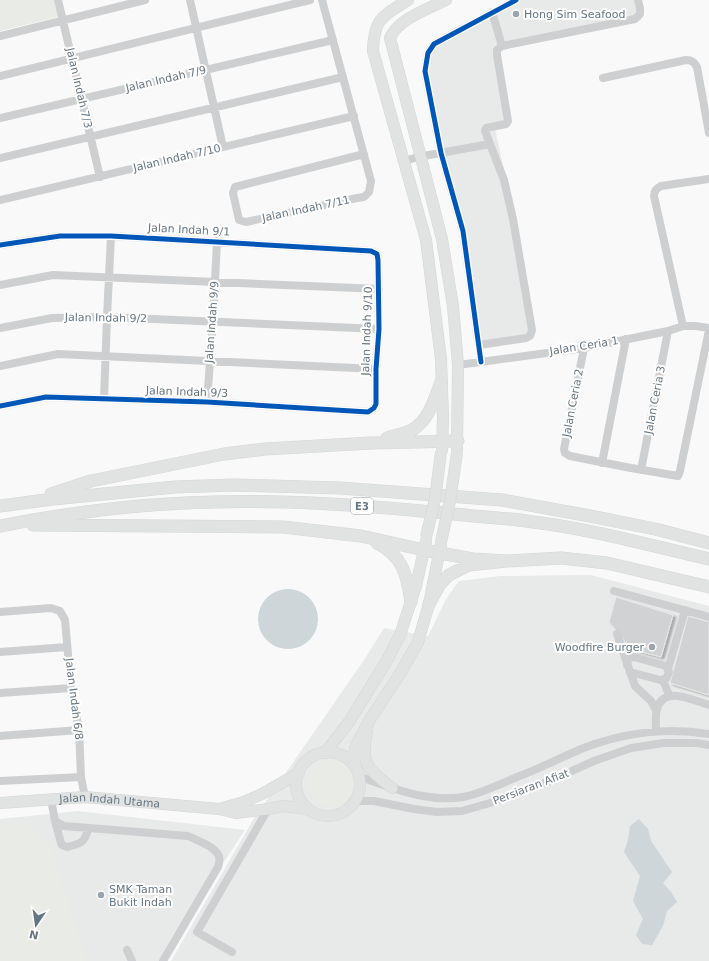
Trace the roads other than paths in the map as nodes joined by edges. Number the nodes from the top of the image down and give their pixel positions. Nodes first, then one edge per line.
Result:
1 (58, 0) edge
2 (145, 0) edge
3 (190, 0) edge
4 (310, 0) edge
5 (322, 0) edge
6 (408, 0) edge
7 (446, 0) edge
8 (516, 0) edge
9 (638, 0) edge
10 (492, 12) junction
11 (62, 20) junction
12 (196, 28) junction
13 (0, 36) edge
14 (333, 40) junction
15 (502, 46) junction
16 (72, 59) junction
17 (206, 70) junction
18 (0, 76) edge
19 (343, 77) junction
20 (603, 78) dead end
21 (81, 99) junction
22 (214, 107) junction
23 (354, 116) junction
24 (0, 118) edge
25 (709, 133) edge
26 (90, 137) junction
27 (490, 144) junction
28 (223, 147) junction
29 (441, 153) junction
30 (364, 154) junction
31 (420, 157) junction
32 (0, 158) edge
33 (404, 161) junction
34 (100, 177) junction
35 (709, 179) edge
36 (0, 200) edge
37 (111, 236) junction
38 (217, 242) junction
39 (0, 245) edge
40 (377, 254) joint
41 (109, 277) junction
42 (215, 282) junction
43 (0, 285) edge
44 (379, 289) junction
45 (107, 317) junction
46 (213, 321) junction
47 (683, 326) junction
48 (0, 328) edge
49 (379, 329) junction
50 (709, 329) edge
51 (668, 331) junction
52 (626, 340) junction
53 (479, 346) junction
54 (584, 348) junction
55 (105, 356) junction
56 (210, 361) junction
57 (482, 362) junction
58 (458, 365) junction
59 (0, 366) edge
60 (376, 368) junction
61 (441, 382) junction
62 (104, 399) junction
63 (207, 402) junction
64 (0, 406) edge
65 (374, 408) joint
66 (371, 442) junction
67 (442, 447) junction
68 (457, 447) junction
69 (602, 463) junction
70 (641, 470) junction
71 (23, 503) junction
72 (0, 506) edge
73 (6, 525) edge
74 (361, 536) junction
75 (709, 543) edge
76 (440, 547) junction
77 (424, 550) junction
78 (709, 559) edge
79 (506, 561) junction
80 (709, 587) edge
81 (614, 591) dead end
82 (411, 602) junction
83 (429, 604) junction
84 (685, 610) junction
85 (0, 612) edge
86 (709, 617) edge
87 (617, 634) dead end
88 (68, 647) junction
89 (0, 652) edge
90 (629, 669) junction
91 (668, 669) junction
92 (663, 680) junction
93 (71, 688) junction
94 (0, 693) edge
95 (669, 695) junction
96 (709, 705) edge
97 (656, 710) junction
98 (371, 718) junction
99 (79, 730) junction
100 (656, 731) junction
101 (709, 734) edge
102 (0, 736) edge
103 (709, 745) edge
104 (325, 753) junction
105 (299, 773) junction
106 (358, 773) junction
107 (81, 777) junction
108 (0, 781) edge
109 (392, 788) junction
110 (86, 797) junction
111 (453, 798) junction
112 (51, 799) junction
113 (0, 803) edge
114 (351, 807) junction
115 (219, 809) junction
116 (268, 809) junction
117 (308, 809) junction
118 (453, 811) junction
119 (55, 821) junction
120 (88, 828) junction
121 (127, 950) dead end
122 (232, 952) dead end
123 (132, 961) edge
124 (163, 961) edge

1 - 11 street, Jalan Indah 7/3
2 - 11 street
3 - 12 street
4 - 12 street
5 - 14 street
6 - 33 main road
7 - 31 main road
8 - 10 street
9 - 15 street
10 - 15 street
10 - 29 street
11 - 13 street
11 - 16 street, Jalan Indah 7/3
12 - 16 street
12 - 17 street
14 - 17 street, Jalan Indah 7/9
14 - 19 street
15 - 27 street
16 - 18 street
16 - 21 street, Jalan Indah 7/3
17 - 21 street, Jalan Indah 7/9
17 - 22 street
19 - 22 street
19 - 23 street
20 - 25 street
21 - 24 street, Jalan Indah 7/9
21 - 26 street, Jalan Indah 7/3
22 - 26 street
22 - 28 street
23 - 28 street, Jalan Indah 7/10
23 - 30 street
26 - 32 street
26 - 34 street, Jalan Indah 7/3
27 - 29 street
27 - 53 street
28 - 34 street, Jalan Indah 7/10
29 - 31 street
29 - 53 street
30 - 30 street, Jalan Indah 7/11
31 - 33 street
31 - 58 main road
33 - 61 main road
34 - 36 street, Jalan Indah 7/10
35 - 47 street
37 - 38 street, Jalan Indah 9/1
37 - 39 street, Jalan Indah 9/1
37 - 41 street
38 - 40 street, Jalan Indah 9/1
38 - 42 street, Jalan Indah 9/9
40 - 44 street, Jalan Indah 9/10
41 - 42 street
41 - 43 street
41 - 45 street
42 - 44 street
42 - 46 street, Jalan Indah 9/9
44 - 49 street, Jalan Indah 9/10
45 - 46 street, Jalan Indah 9/2
45 - 48 street, Jalan Indah 9/2
45 - 55 street
46 - 49 street, Jalan Indah 9/2
46 - 56 street, Jalan Indah 9/9
47 - 50 street, Jalan Ceria 1
47 - 51 street, Jalan Ceria 1
49 - 60 street, Jalan Indah 9/10
50 - 70 street
51 - 52 street, Jalan Ceria 1
51 - 70 street, Jalan Ceria 3
52 - 54 street, Jalan Ceria 1
52 - 69 street
53 - 57 street
54 - 57 street, Jalan Ceria 1
54 - 69 street, Jalan Ceria 2
55 - 56 street
55 - 59 street
55 - 62 street
56 - 60 street
56 - 63 street, Jalan Indah 9/9
57 - 58 street, Jalan Ceria 1
58 - 68 main road
60 - 65 street, Jalan Indah 9/10
61 - 66 highway
61 - 67 main road
62 - 63 street, Jalan Indah 9/3
62 - 64 street, Jalan Indah 9/3
63 - 65 street, Jalan Indah 9/3
66 - 67 highway
66 - 71 highway
67 - 68 highway
67 - 77 main road, bridge
68 - 76 main road, bridge
69 - 70 street
71 - 72 highway, E3
71 - 75 highway, E3
73 - 74 highway
73 - 78 highway, E3
74 - 77 highway
74 - 82 highway
76 - 77 highway
76 - 79 highway
76 - 83 main road
77 - 82 main road
79 - 80 highway
79 - 83 highway
81 - 84 street
82 - 104 main road
83 - 98 main road
84 - 86 street
84 - 91 street
85 - 88 street, Jalan Indah 6/8
87 - 90 street
88 - 89 street
88 - 93 street, Jalan Indah 6/8
90 - 91 street
90 - 92 street
90 - 97 street
91 - 92 street
92 - 95 street
93 - 94 street
93 - 99 street, Jalan Indah 6/8
95 - 96 street
95 - 97 street
97 - 100 street
98 - 106 main road
98 - 109 main road
99 - 102 street
99 - 107 street, Jalan Indah 6/8
100 - 101 street, Persiaran Afiat
100 - 111 street, Persiaran Afiat
103 - 118 street, Persiaran Afiat
104 - 105 main road
104 - 106 main road
105 - 115 main road
105 - 117 main road
106 - 109 street, Persiaran Afiat
106 - 114 main road
107 - 108 street
107 - 110 street, Jalan Indah 6/8
109 - 111 street, Persiaran Afiat
110 - 112 main road, Jalan Indah Utama
110 - 115 main road, Jalan Indah Utama
111 - 118 street
112 - 113 main road, Jalan Indah Utama
112 - 119 street
114 - 117 main road
114 - 118 street, Persiaran Afiat
115 - 116 main road, Jalan Indah Utama
116 - 117 main road, Jalan Indah Utama
116 - 122 street
119 - 120 street
119 - 120 street
120 - 124 street
121 - 123 street

